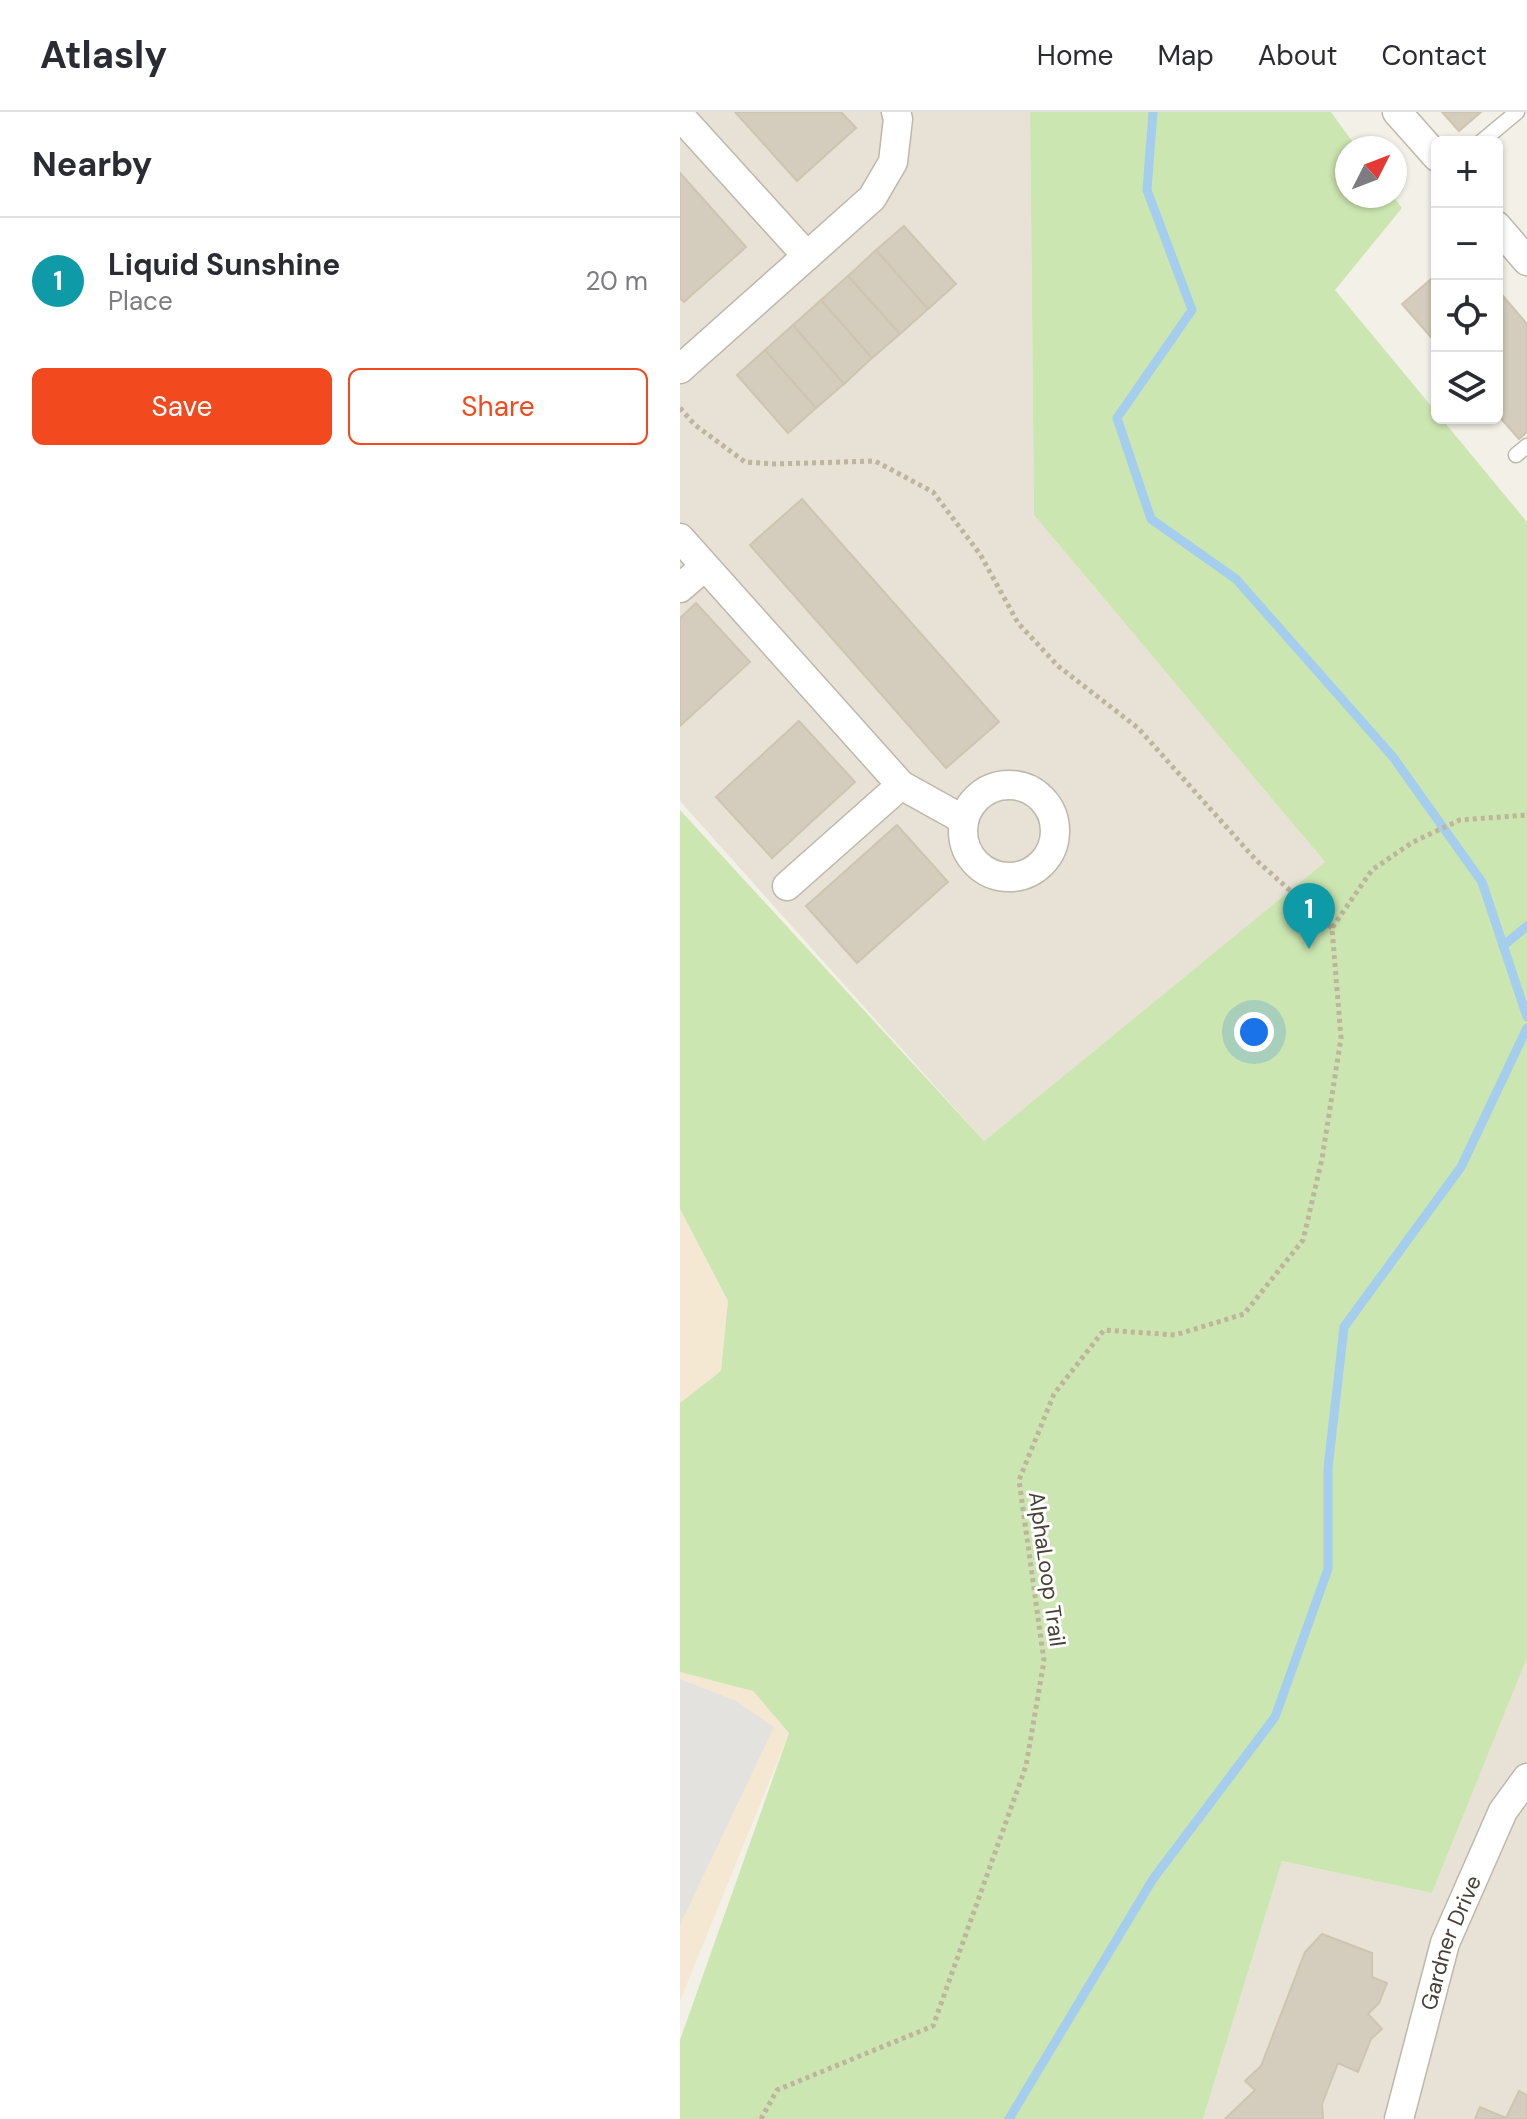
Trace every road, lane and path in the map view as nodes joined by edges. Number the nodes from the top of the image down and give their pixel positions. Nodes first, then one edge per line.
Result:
1 (896, 112) edge
2 (1397, 112) edge
3 (1517, 112) edge
4 (680, 116) edge
5 (1488, 136) edge
6 (1431, 150) edge
7 (1503, 233) edge
8 (807, 256) junction
9 (1527, 261) edge
10 (681, 366) edge
11 (680, 408) edge
12 (680, 538) edge
13 (704, 567) junction
14 (680, 588) edge
15 (901, 785) junction
16 (1527, 815) edge
17 (964, 820) dead end
18 (787, 886) dead end
19 (1332, 928) junction
20 (1527, 1778) edge
21 (761, 2119) edge
22 (1399, 2119) edge

1 - 8 street
2 - 6 street
3 - 5 lane
4 - 8 street
7 - 9 street
8 - 10 street
11 - 19 path
12 - 13 street
13 - 14 street
13 - 15 street
15 - 17 street
15 - 18 street
16 - 19 path
19 - 21 path, AlphaLoop Trail
20 - 22 street, Gardner Drive

